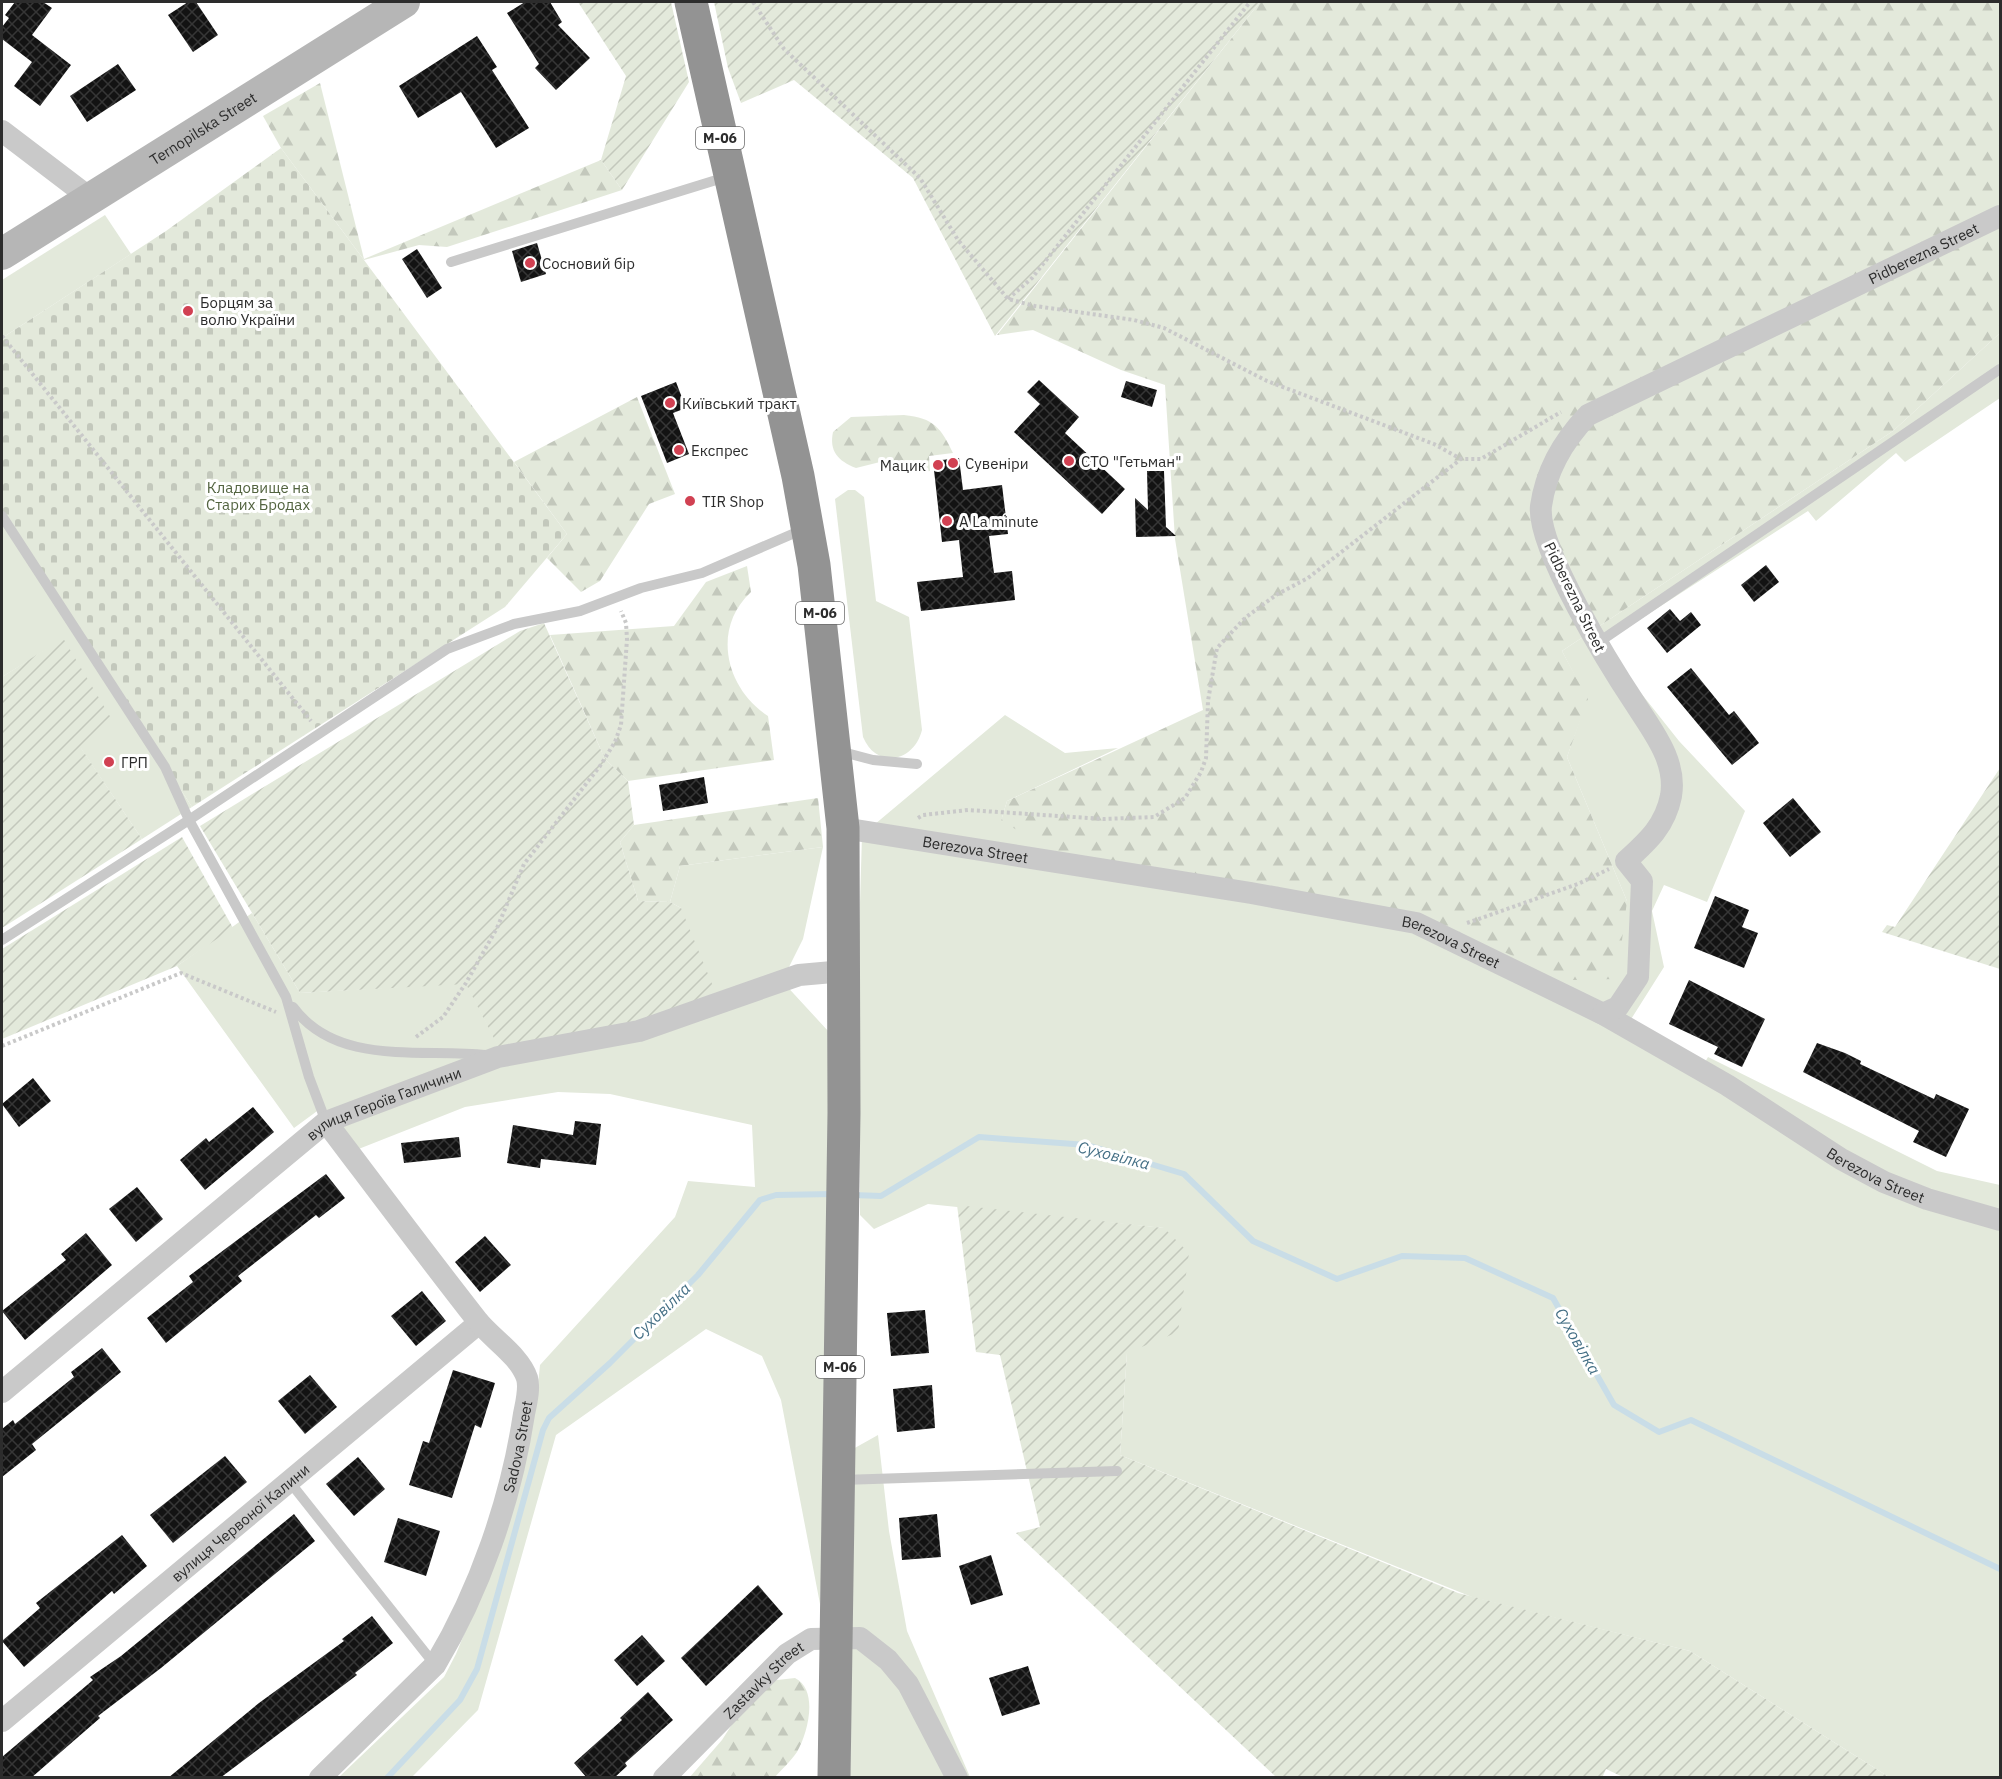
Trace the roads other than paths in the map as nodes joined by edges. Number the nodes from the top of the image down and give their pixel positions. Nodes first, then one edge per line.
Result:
1 (404, 2) edge
2 (691, 2) edge
3 (2, 130) edge
4 (729, 176) junction
5 (90, 198) junction
6 (2001, 216) edge
7 (2, 254) edge
8 (452, 262) dead end
9 (2000, 369) edge
10 (2, 516) edge
11 (807, 527) junction
12 (1596, 644) junction
13 (836, 750) junction
14 (917, 764) dead end
15 (189, 820) junction
16 (843, 828) junction
17 (2, 940) edge
18 (844, 970) junction
19 (286, 997) junction
20 (1603, 1014) junction
21 (498, 1057) junction
22 (326, 1122) junction
23 (2001, 1220) edge
24 (479, 1323) junction
25 (2, 1392) edge
26 (1117, 1471) dead end
27 (289, 1480) junction
28 (838, 1480) junction
29 (835, 1639) junction
30 (435, 1665) junction
31 (2, 1721) edge
32 (320, 1778) edge
33 (664, 1778) edge
34 (834, 1778) edge
35 (957, 1778) edge

1 - 5 main road, Ternopilska Street
2 - 4 highway, М-06
3 - 5 street
4 - 8 lane
4 - 11 highway, М-06
5 - 7 main road, Ternopilska Street
6 - 12 street, Pidberezna Street
9 - 12 lane
10 - 15 lane
11 - 13 highway, М-06
11 - 15 lane
12 - 20 street, Pidberezna Street
13 - 14 lane
13 - 16 highway, М-06
15 - 17 lane
15 - 19 lane
16 - 18 highway, М-06
16 - 20 street, Berezova Street
18 - 21 street, вулиця Героїв Галичини
18 - 28 highway, М-06
19 - 21 lane
19 - 22 lane
20 - 23 street, Berezova Street
21 - 22 street, вулиця Героїв Галичини
22 - 24 street, Sadova Street
22 - 25 street, вулиця Героїв Галичини
24 - 27 street, вулиця Червоної Калини
24 - 30 street, Sadova Street
26 - 28 lane
27 - 30 lane
27 - 31 street, вулиця Червоної Калини
28 - 29 highway, М-06
29 - 33 street, Zastavky Street
29 - 34 highway, М-06
29 - 35 street, Zastavky Street
30 - 32 street, Sadova Street

